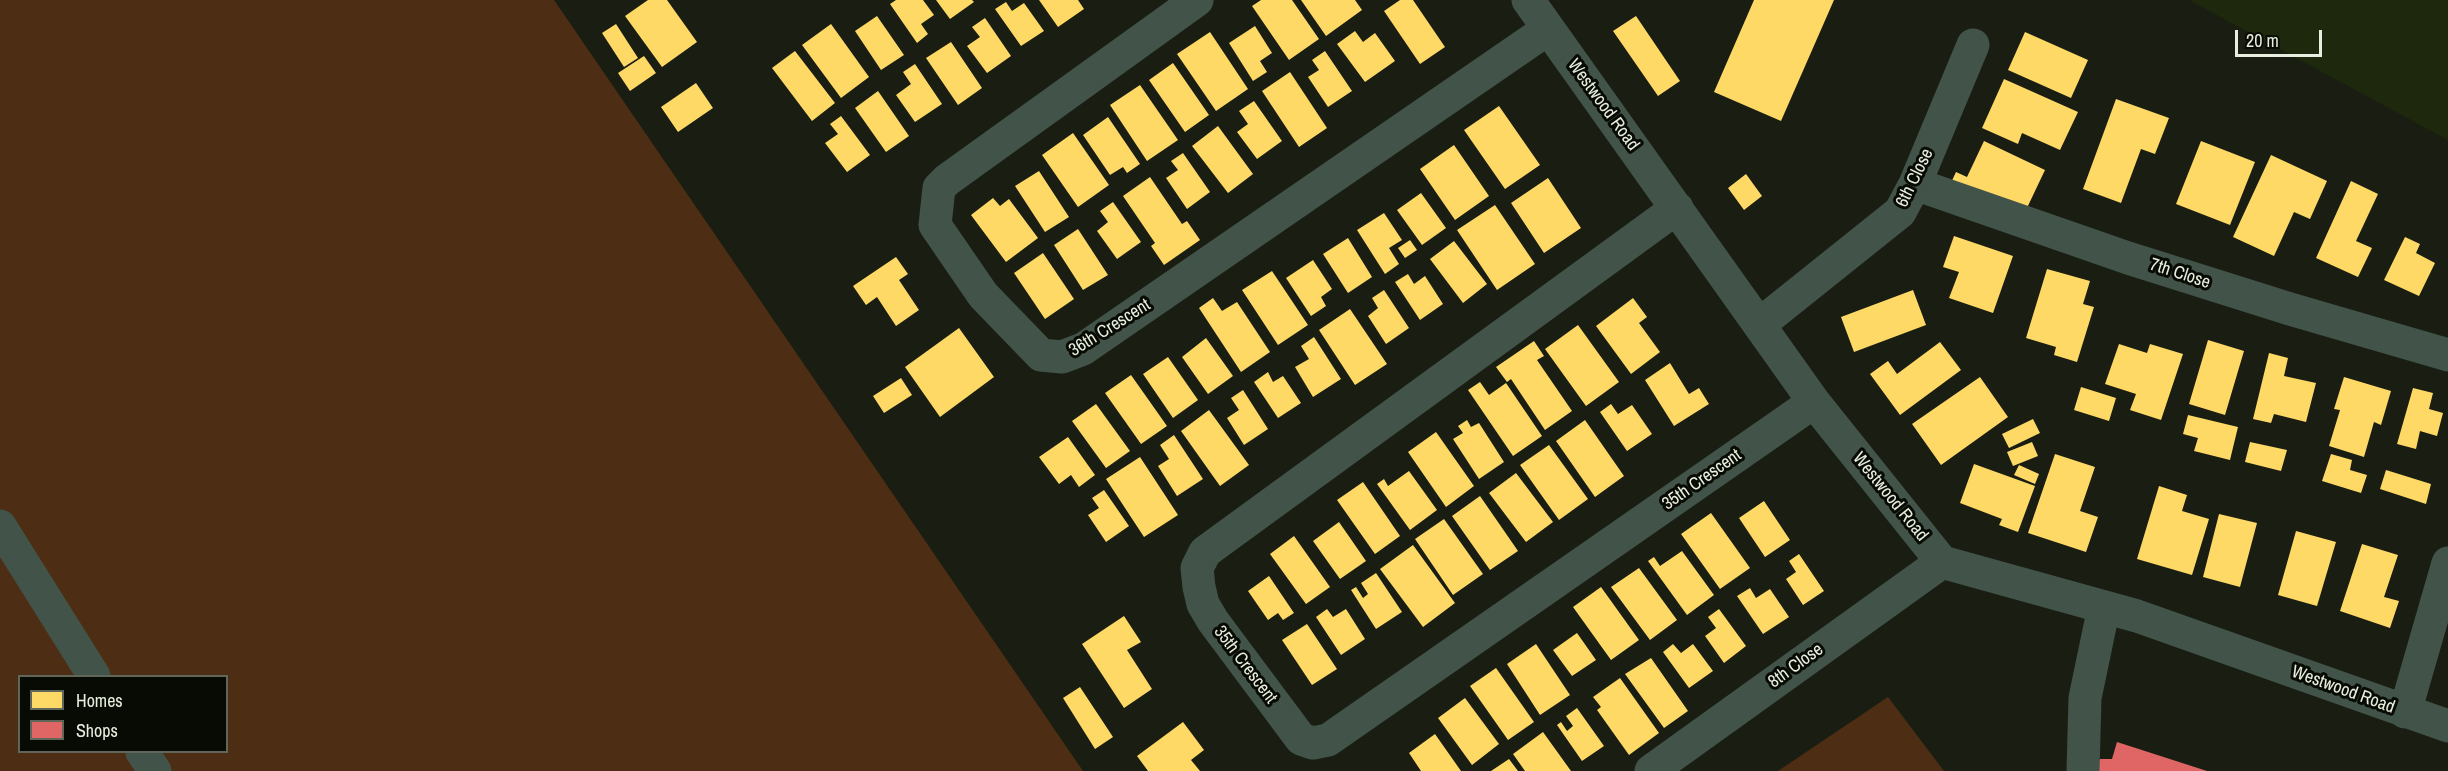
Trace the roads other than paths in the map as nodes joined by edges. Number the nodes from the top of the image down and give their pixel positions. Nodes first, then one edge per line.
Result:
1 (1197, 0) edge
2 (1528, 0) edge
3 (1548, 29) junction
4 (1973, 45) dead end
5 (1915, 184) junction
6 (1677, 208) junction
7 (1760, 324) junction
8 (2448, 355) edge
9 (1814, 402) junction
10 (0, 526) edge
11 (1942, 562) junction
12 (2448, 562) edge
13 (2104, 607) junction
14 (93, 675) edge
15 (2404, 712) junction
16 (2448, 726) edge
17 (143, 753) edge
18 (154, 771) edge
19 (1650, 771) edge
20 (2083, 771) edge

1 - 3 street, 36th Crescent
2 - 3 street, Westwood Road
3 - 6 street, Westwood Road
4 - 5 street, 6th Close
5 - 7 street, 6th Close
5 - 8 street, 7th Close
6 - 7 street, Westwood Road
6 - 9 street, 35th Crescent
7 - 9 street, Westwood Road
9 - 11 street, Westwood Road
10 - 14 street
11 - 13 street, Westwood Road
11 - 19 street, 8th Close
12 - 15 street
13 - 15 street, Westwood Road
13 - 20 street
15 - 16 street, Westwood Road
17 - 18 street

